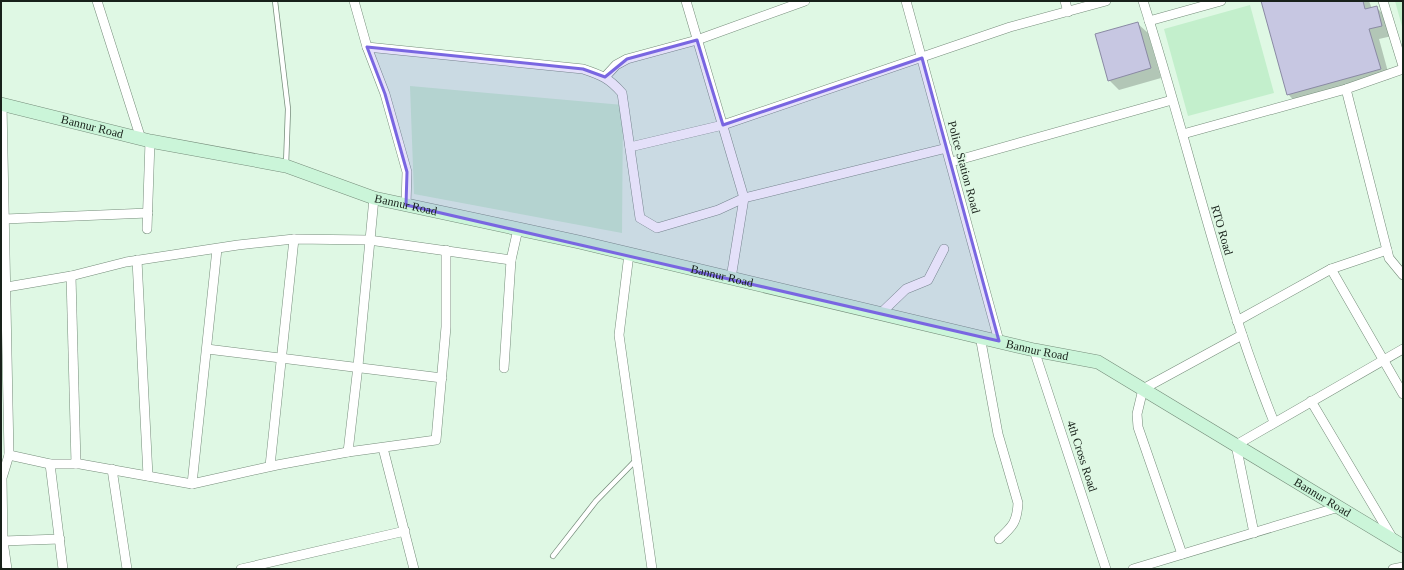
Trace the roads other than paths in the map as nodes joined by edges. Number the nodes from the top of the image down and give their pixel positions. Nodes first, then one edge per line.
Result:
1 (96, 1) edge
2 (275, 1) edge
3 (354, 1) edge
4 (686, 1) edge
5 (805, 1) edge
6 (906, 1) edge
7 (1065, 1) edge
8 (1106, 1) edge
9 (1143, 1) edge
10 (1222, 1) edge
11 (1383, 1) edge
12 (1068, 12) junction
13 (1149, 21) junction
14 (697, 40) junction
15 (367, 47) junction
16 (922, 58) junction
17 (1403, 66) edge
18 (1403, 69) edge
19 (605, 77) junction
20 (1346, 89) junction
21 (1172, 100) junction
22 (1, 104) edge
23 (723, 125) junction
24 (1182, 134) junction
25 (145, 140) junction
26 (630, 147) junction
27 (947, 148) junction
28 (950, 162) junction
29 (286, 166) junction
30 (374, 198) junction
31 (744, 198) junction
32 (406, 205) junction
33 (148, 213) junction
34 (5, 219) junction
35 (147, 229) dead end
36 (518, 230) junction
37 (294, 239) junction
38 (369, 240) junction
39 (217, 249) junction
40 (944, 249) dead end
41 (446, 250) junction
42 (1387, 250) junction
43 (629, 254) junction
44 (137, 260) junction
45 (511, 260) junction
46 (1331, 269) junction
47 (1403, 275) edge
48 (71, 276) junction
49 (731, 278) junction
50 (4, 287) edge
51 (881, 313) junction
52 (1237, 321) junction
53 (1242, 335) junction
54 (980, 336) junction
55 (999, 341) junction
56 (207, 349) junction
57 (1403, 349) edge
58 (1034, 350) junction
59 (281, 358) junction
60 (1384, 360) junction
61 (358, 366) junction
62 (504, 368) dead end
63 (442, 378) junction
64 (1143, 390) junction
65 (1403, 394) edge
66 (1311, 401) junction
67 (1274, 422) junction
68 (1236, 445) junction
69 (383, 448) junction
70 (348, 452) junction
71 (9, 455) junction
72 (637, 459) junction
73 (50, 464) junction
74 (76, 464) junction
75 (270, 466) junction
76 (112, 470) junction
77 (148, 476) junction
78 (192, 484) junction
79 (1339, 507) junction
80 (405, 531) junction
81 (1254, 533) junction
82 (60, 539) junction
83 (999, 539) dead end
84 (3, 541) junction
85 (1398, 544) edge
86 (1182, 554) junction
87 (553, 556) dead end
88 (1403, 567) edge
89 (7, 569) edge
90 (63, 569) edge
91 (127, 569) edge
92 (241, 569) edge
93 (414, 569) edge
94 (652, 569) edge
95 (1106, 569) edge
96 (1133, 569) edge
97 (1393, 569) edge

1 - 25 street
2 - 29 lane
3 - 15 street
4 - 14 street
5 - 14 street
6 - 16 street, Police Station Road
7 - 12 street
8 - 12 street
9 - 13 street, RTO Road
10 - 13 street
11 - 17 street
12 - 16 street
13 - 21 street, RTO Road
14 - 19 street
14 - 23 street
15 - 19 street
15 - 32 street
16 - 23 street
16 - 27 street, Police Station Road
18 - 20 street
19 - 26 street
20 - 24 street
20 - 42 street
21 - 24 street, RTO Road
21 - 28 street
22 - 25 main road, Bannur Road
22 - 34 street
23 - 26 street
23 - 31 street
24 - 52 street, RTO Road
25 - 29 main road, Bannur Road
25 - 33 street
26 - 31 street
27 - 28 street, Police Station Road
27 - 31 street
28 - 55 street, Police Station Road
29 - 30 main road, Bannur Road
30 - 32 main road, Bannur Road
30 - 38 street
31 - 49 street
32 - 36 main road, Bannur Road
33 - 34 street
33 - 35 street
34 - 50 street
36 - 43 main road, Bannur Road
36 - 45 street
37 - 38 street
37 - 39 street
37 - 59 street
38 - 41 street
38 - 61 street
39 - 44 street
39 - 56 street
40 - 51 street
41 - 45 street
41 - 63 street
42 - 46 street
42 - 47 street
43 - 49 main road, Bannur Road
43 - 72 street
44 - 48 street
44 - 77 street
45 - 62 street
46 - 52 street
46 - 60 street
48 - 50 street
48 - 74 street
49 - 51 main road, Bannur Road
50 - 71 street
51 - 54 main road, Bannur Road
52 - 53 street, RTO Road
53 - 64 street
53 - 67 street, RTO Road
54 - 55 main road, Bannur Road
54 - 83 street
55 - 58 main road, Bannur Road
56 - 59 street
56 - 78 street
57 - 60 street
58 - 64 main road, Bannur Road
58 - 95 street, 4th Cross Road
59 - 61 street
59 - 75 street
60 - 65 street
60 - 66 street
61 - 63 street
61 - 70 street
63 - 69 street
64 - 68 main road, Bannur Road
64 - 86 street
66 - 67 street
66 - 85 street
67 - 68 street
68 - 79 main road, Bannur Road
68 - 81 street
69 - 70 street
69 - 80 street
70 - 75 street
71 - 73 street
71 - 84 street
72 - 87 lane
72 - 94 street
73 - 74 street
73 - 82 street
74 - 76 street
75 - 78 street
76 - 77 street
76 - 91 street
77 - 78 street
79 - 81 street
79 - 85 main road, Bannur Road
80 - 92 street
80 - 93 street
81 - 86 street
82 - 84 street
82 - 90 street
84 - 89 street
86 - 96 street
88 - 97 street

